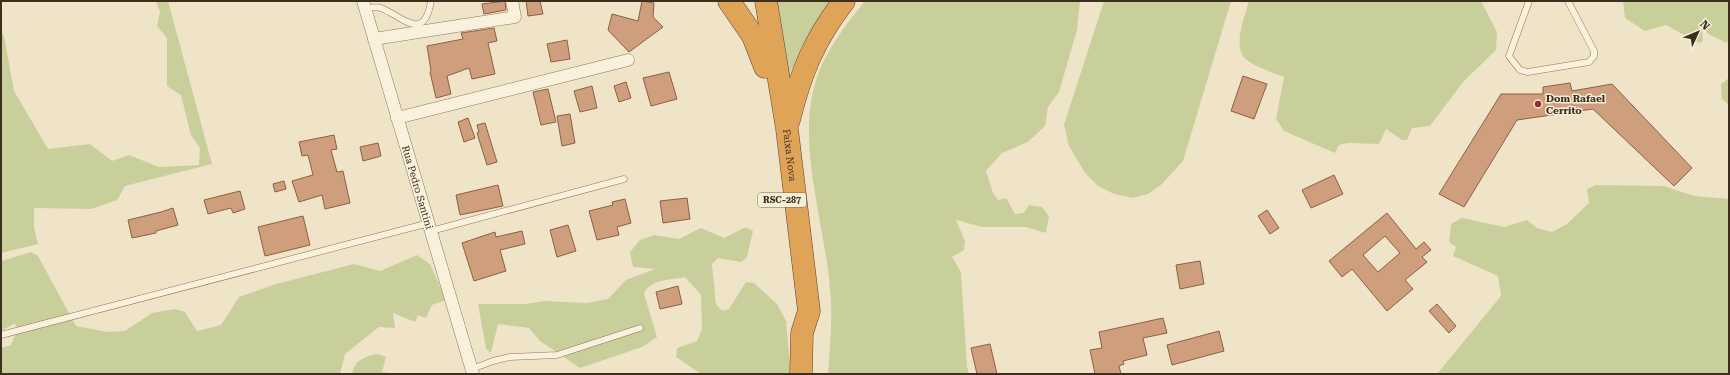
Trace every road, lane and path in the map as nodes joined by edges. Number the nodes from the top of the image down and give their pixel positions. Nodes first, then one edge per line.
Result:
1 (430, 1) edge
2 (512, 1) edge
3 (729, 1) edge
4 (754, 1) edge
5 (766, 1) edge
6 (844, 1) edge
7 (1529, 1) edge
8 (1568, 1) edge
9 (364, 5) edge
10 (374, 39) junction
11 (628, 60) dead end
12 (764, 67) junction
13 (398, 118) junction
14 (787, 128) junction
15 (624, 179) dead end
16 (430, 227) junction
17 (640, 328) dead end
18 (802, 333) junction
19 (1, 334) edge
20 (472, 372) edge
21 (801, 374) edge

1 - 9 lane
2 - 10 street
3 - 12 highway
4 - 12 highway, Faixa Nova / RSC-287
5 - 14 highway, Faixa Nova / RSC-287
6 - 14 highway
7 - 8 lane
9 - 10 street, Rua Pedro Santini
10 - 13 street, Rua Pedro Santini
11 - 13 street
12 - 18 highway, Faixa Nova / RSC-287
13 - 16 street, Rua Pedro Santini
14 - 18 highway, Faixa Nova / RSC-287
15 - 16 lane
16 - 19 lane
16 - 20 street, Rua Pedro Santini
17 - 20 lane
18 - 21 highway, Faixa Nova / RSC-287

